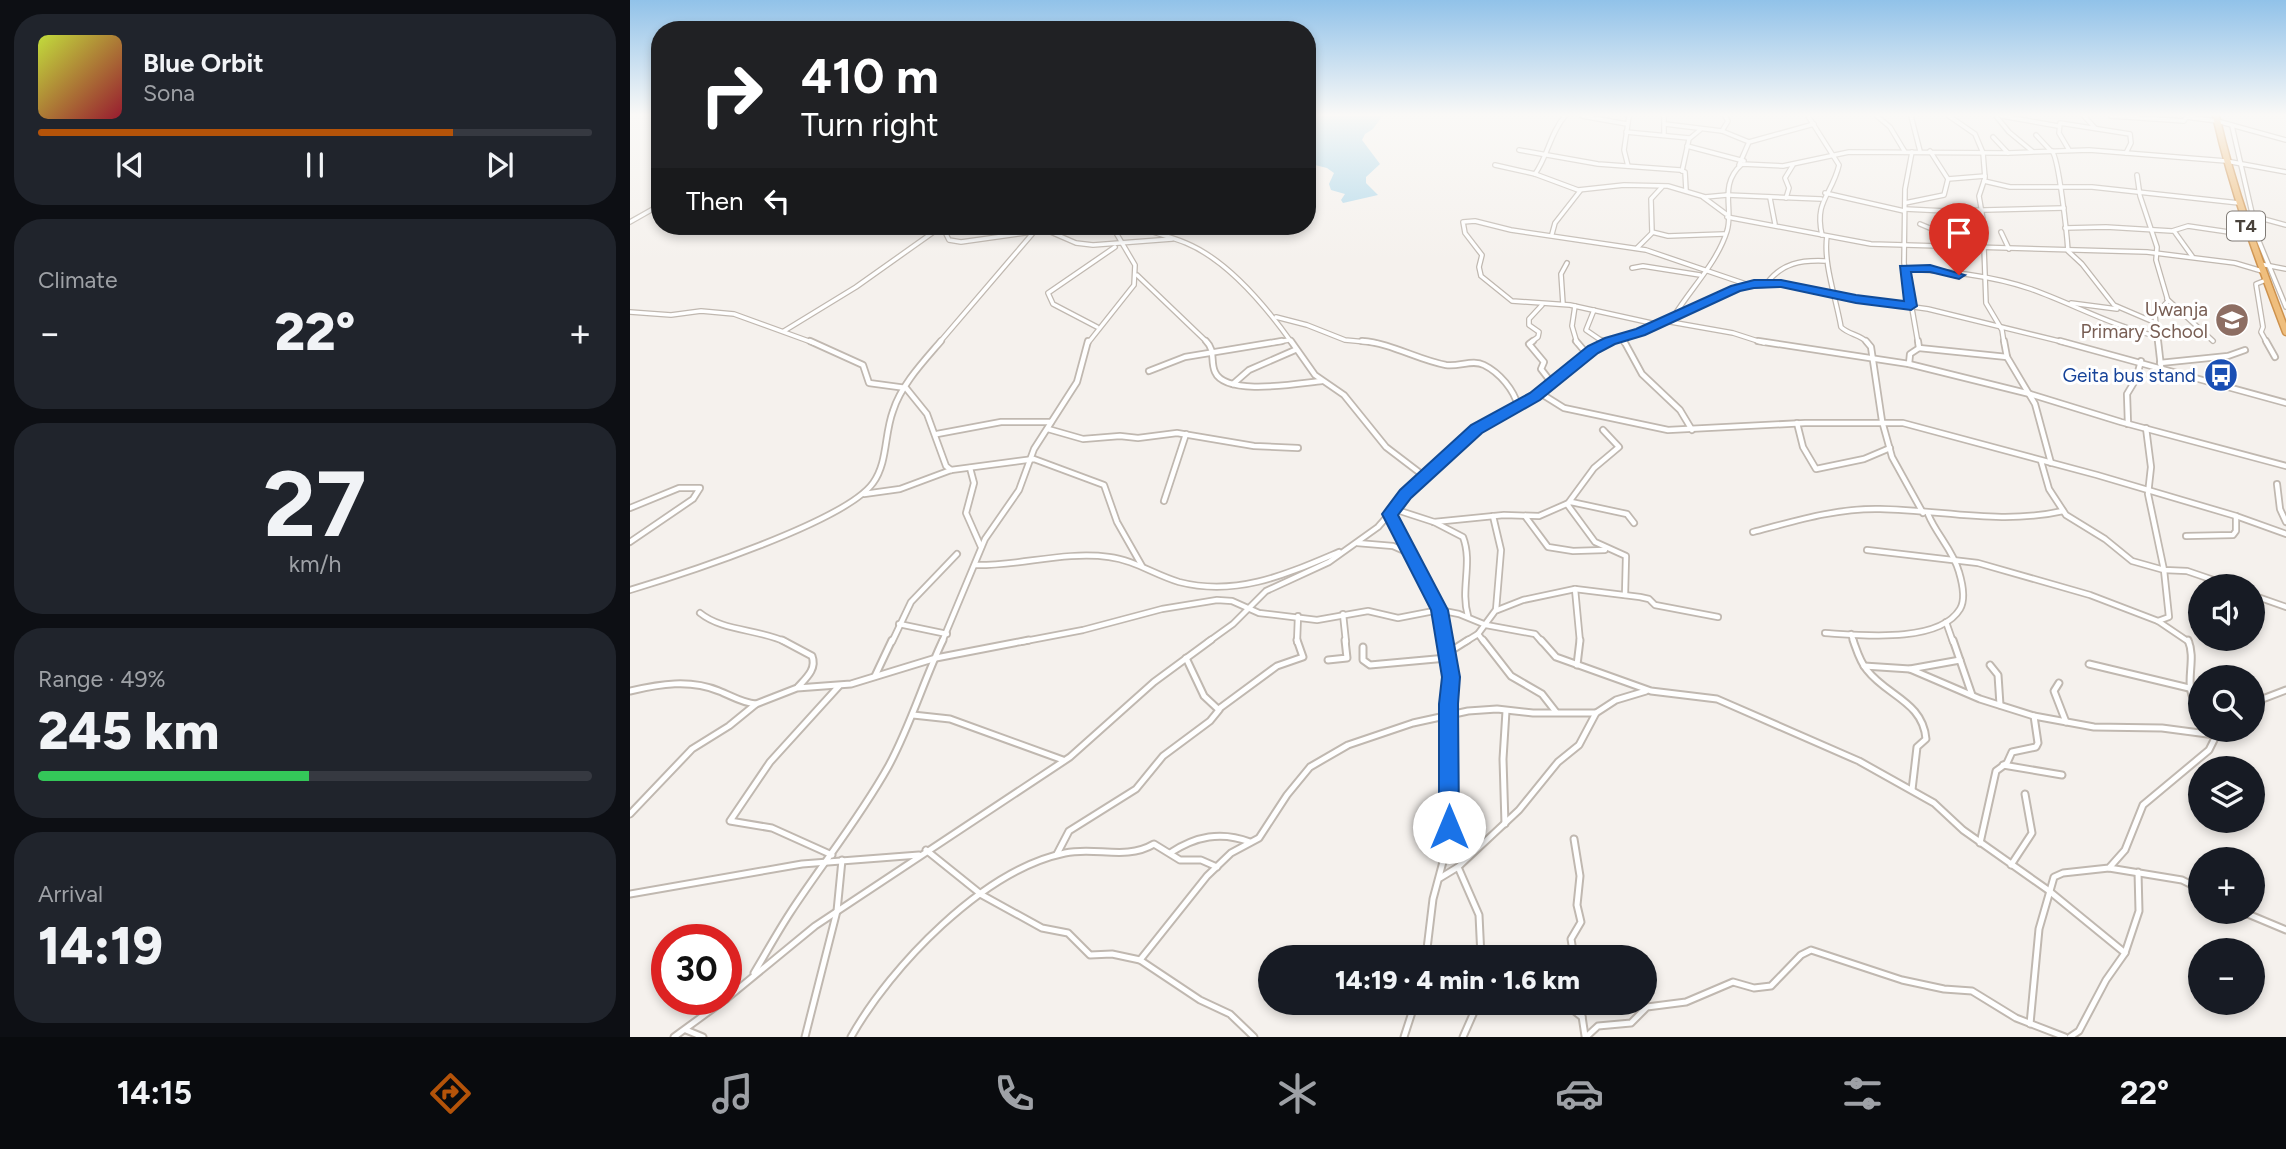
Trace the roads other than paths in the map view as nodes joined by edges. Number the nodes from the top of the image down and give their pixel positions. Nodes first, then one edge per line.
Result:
1 (1541, 164) edge
2 (1602, 164) edge
3 (1683, 164) edge
4 (1743, 164) edge
5 (1764, 164) edge
6 (1790, 164) edge
7 (1793, 164) edge
8 (1837, 164) edge
9 (1911, 164) edge
10 (1939, 164) edge
11 (1984, 164) edge
12 (2056, 164) edge
13 (2227, 164) edge
14 (2238, 164) edge
15 (2245, 164) edge
16 (1495, 165) dead end
17 (1739, 165) joint
18 (1629, 167) joint
19 (1682, 171) junction
20 (2286, 172) edge
21 (1535, 174) junction
22 (2137, 175) dead end
23 (1948, 179) junction
24 (1985, 179) junction
25 (1663, 187) junction
26 (2060, 188) junction
27 (1686, 190) junction
28 (1581, 191) junction
29 (2141, 191) junction
30 (1825, 193) junction
31 (1727, 195) junction
32 (1702, 196) junction
33 (1770, 198) junction
34 (1786, 198) junction
35 (1821, 199) junction
36 (1905, 203) junction
37 (2239, 203) junction
38 (2064, 208) junction
39 (651, 210) edge
40 (1904, 210) junction
41 (1982, 210) junction
42 (1726, 216) junction
43 (2253, 216) junction
44 (630, 222) edge
45 (1920, 224) dead end
46 (1775, 225) junction
47 (2286, 225) edge
48 (2065, 228) junction
49 (2151, 229) junction
50 (2174, 231) junction
51 (2001, 232) dead end
52 (1652, 233) junction
53 (1552, 234) junction
54 (1725, 234) junction
55 (2249, 234) junction
56 (929, 235) edge
57 (947, 235) edge
58 (1005, 235) edge
59 (1031, 235) edge
60 (1058, 235) edge
61 (1118, 235) edge
62 (1166, 235) edge
63 (1824, 236) junction
64 (1176, 238) junction
65 (1982, 240) junction
66 (1116, 246) junction
67 (1126, 246) junction
68 (1906, 246) junction
69 (1983, 247) junction
70 (1637, 248) junction
71 (2009, 249) junction
72 (2068, 251) junction
73 (2157, 253) junction
74 (2193, 257) junction
75 (1825, 261) junction
76 (1567, 263) dead end
77 (2270, 265) junction
78 (2261, 267) junction
79 (1632, 268) dead end
80 (1707, 268) junction
81 (1905, 268) junction
82 (2286, 269) edge
83 (1136, 274) junction
84 (1700, 276) junction
85 (1984, 276) junction
86 (2266, 280) junction
87 (1767, 283) junction
88 (1748, 285) junction
89 (1836, 295) junction
90 (2167, 299) junction
91 (2066, 303) junction
92 (1544, 304) junction
93 (1563, 304) junction
94 (1575, 306) junction
95 (1911, 306) junction
96 (2286, 307) edge
97 (2121, 309) junction
98 (1594, 310) junction
99 (630, 312) edge
100 (1274, 317) junction
101 (1674, 317) junction
102 (1664, 321) junction
103 (2156, 323) junction
104 (1656, 325) junction
105 (1999, 326) junction
106 (1098, 328) junction
107 (784, 331) junction
108 (2286, 332) edge
109 (2156, 336) junction
110 (1622, 337) junction
111 (1289, 340) junction
112 (2213, 341) dead end
113 (1605, 343) junction
114 (1919, 348) junction
115 (1295, 350) junction
116 (2245, 350) dead end
117 (1213, 354) junction
118 (1587, 354) junction
119 (2007, 357) junction
120 (2275, 357) dead end
121 (1874, 360) junction
122 (2141, 361) junction
123 (1909, 364) junction
124 (2161, 365) junction
125 (1149, 371) dead end
126 (1322, 381) junction
127 (1551, 382) junction
128 (1233, 384) junction
129 (906, 388) junction
130 (1539, 393) junction
131 (2030, 394) junction
132 (2286, 403) edge
133 (1518, 406) junction
134 (1882, 421) junction
135 (1052, 422) junction
136 (1797, 423) junction
137 (2128, 424) junction
138 (2146, 428) junction
139 (1048, 429) junction
140 (1603, 430) dead end
141 (1692, 430) junction
142 (937, 434) junction
143 (1186, 434) junction
144 (1297, 448) dead end
145 (1891, 449) junction
146 (1029, 459) junction
147 (2041, 460) junction
148 (2051, 463) junction
149 (2286, 466) edge
150 (970, 468) junction
151 (951, 470) junction
152 (1424, 476) junction
153 (2277, 484) dead end
154 (2147, 490) junction
155 (864, 494) junction
156 (1164, 501) dead end
157 (1568, 503) junction
158 (630, 508) edge
159 (2063, 511) junction
160 (1392, 512) junction
161 (1926, 514) junction
162 (1525, 515) junction
163 (1493, 516) junction
164 (2236, 516) junction
165 (1434, 522) junction
166 (2286, 522) edge
167 (1634, 523) dead end
168 (1753, 532) dead end
169 (2286, 534) edge
170 (2186, 536) dead end
171 (630, 542) edge
172 (1354, 543) junction
173 (981, 548) junction
174 (1348, 548) junction
175 (1605, 550) junction
176 (1867, 550) dead end
177 (1410, 553) junction
178 (957, 554) dead end
179 (1955, 560) junction
180 (975, 565) junction
181 (1143, 567) junction
182 (2164, 570) junction
183 (2196, 574) edge
184 (630, 590) edge
185 (1575, 590) junction
186 (1625, 595) junction
187 (2265, 600) edge
188 (1250, 607) junction
189 (2286, 607) edge
190 (1440, 610) junction
191 (1495, 611) junction
192 (700, 613) dead end
193 (1343, 614) junction
194 (1298, 616) junction
195 (1469, 617) junction
196 (1718, 617) dead end
197 (2158, 621) junction
198 (1946, 622) junction
199 (899, 624) junction
200 (1486, 625) junction
201 (1825, 633) dead end
202 (947, 634) junction
203 (1478, 634) junction
204 (1851, 634) junction
205 (1363, 647) dead end
206 (1446, 656) junction
207 (936, 658) junction
208 (1186, 658) junction
209 (1328, 660) dead end
210 (1960, 660) junction
211 (2090, 664) dead end
212 (1577, 665) junction
213 (1990, 665) dead end
214 (2191, 665) edge
215 (1864, 666) junction
216 (1910, 669) junction
217 (874, 677) junction
218 (2059, 682) dead end
219 (839, 686) junction
220 (797, 688) junction
221 (2188, 688) edge
222 (630, 691) edge
223 (1651, 691) junction
224 (2286, 691) edge
225 (1972, 695) junction
226 (2265, 696) edge
227 (756, 704) junction
228 (2000, 705) junction
229 (1220, 708) junction
230 (1506, 710) junction
231 (1556, 712) junction
232 (1596, 713) junction
233 (913, 715) junction
234 (2034, 716) junction
235 (1449, 717) junction
236 (2067, 723) junction
237 (2188, 730) edge
238 (2212, 742) edge
239 (1064, 761) junction
240 (2002, 765) junction
241 (2062, 775) dead end
242 (1912, 790) junction
243 (2025, 794) dead end
244 (630, 814) edge
245 (1505, 824) junction
246 (1574, 839) dead end
247 (1251, 843) junction
248 (1980, 844) junction
249 (923, 853) junction
250 (1170, 853) junction
251 (1057, 854) junction
252 (830, 858) junction
253 (842, 860) junction
254 (2011, 865) junction
255 (1217, 866) junction
256 (1458, 867) junction
257 (2109, 868) junction
258 (2137, 872) junction
259 (1439, 878) junction
260 (2188, 883) edge
261 (2048, 890) junction
262 (630, 894) edge
263 (982, 895) junction
264 (837, 911) junction
265 (2265, 921) edge
266 (2286, 930) edge
267 (1427, 945) edge
268 (1480, 945) edge
269 (1572, 945) edge
270 (2125, 953) junction
271 (1140, 960) junction
272 (751, 978) junction
273 (742, 986) edge
274 (705, 1015) edge
275 (1412, 1015) edge
276 (1473, 1015) edge
277 (1579, 1015) edge
278 (1582, 1017) joint
279 (2029, 1025) junction
280 (685, 1030) junction
281 (1406, 1036) edge
282 (674, 1037) edge
283 (703, 1037) edge
284 (805, 1037) edge
285 (851, 1037) edge
286 (1254, 1037) edge
287 (1463, 1037) edge
288 (2068, 1037) edge

1 - 21 street
2 - 18 street
3 - 19 street
4 - 17 street
5 - 6 street
7 - 34 street
8 - 30 street
9 - 36 street
10 - 23 street
11 - 24 street
12 - 26 street
13 - 37 highway, T4
14 - 43 street
15 - 20 street
16 - 21 street
17 - 31 street
18 - 19 street
19 - 27 street
21 - 28 street
22 - 29 street
23 - 24 street
23 - 36 street
24 - 26 street
24 - 41 street
25 - 27 street
25 - 28 street
25 - 52 street
26 - 29 street
26 - 38 street
27 - 32 street
28 - 53 street
29 - 37 street
29 - 49 street
30 - 35 street
30 - 40 street
31 - 32 street
31 - 33 street
31 - 42 street
32 - 42 street
33 - 34 street
33 - 46 street
34 - 35 street
35 - 63 street
36 - 40 street
37 - 55 highway, T4
38 - 41 street
38 - 48 street
39 - 44 street
40 - 41 street
40 - 68 street
41 - 65 street
42 - 46 street
42 - 54 street
43 - 47 street
43 - 77 street
45 - 65 street
46 - 63 street
48 - 49 street
48 - 72 street
49 - 50 street
49 - 73 street
50 - 55 street
50 - 74 street
51 - 71 street
52 - 54 street
52 - 70 street
53 - 70 street
53 - 92 street
54 - 80 street
55 - 78 highway, T4
56 - 107 street
57 - 58 street
59 - 129 street
60 - 66 street
61 - 67 street
62 - 64 street
63 - 68 street
63 - 75 street
64 - 67 street
64 - 100 street
65 - 69 street
66 - 67 street
66 - 106 street
67 - 83 street
68 - 69 street
68 - 81 street
69 - 71 street
69 - 85 street
70 - 80 street
71 - 72 street
72 - 73 street
72 - 97 street
73 - 74 street
73 - 90 street
74 - 78 street
75 - 87 street
75 - 89 street
76 - 93 street
77 - 78 street
77 - 82 street
77 - 96 street
78 - 86 highway, T4
79 - 84 street
80 - 84 street
80 - 88 street
81 - 85 street
81 - 95 street
83 - 106 street
83 - 117 street
84 - 101 street
85 - 91 street
85 - 105 street
86 - 108 highway, T4
86 - 120 street
87 - 88 street
87 - 89 street
88 - 101 street
89 - 95 street
89 - 121 street
90 - 103 street
90 - 112 street
91 - 97 street
91 - 109 street
92 - 93 street
92 - 127 street
93 - 94 street
94 - 98 street
94 - 118 street
95 - 105 street
95 - 114 street
97 - 103 street
98 - 104 street
98 - 113 street
99 - 107 street
100 - 111 street
100 - 133 street
101 - 102 street
102 - 104 street
102 - 121 street
103 - 109 street
104 - 110 street
105 - 119 street
105 - 122 street
106 - 135 street
107 - 129 street
109 - 124 street
110 - 113 street
110 - 141 street
111 - 115 street
111 - 117 street
113 - 118 street
114 - 119 street
114 - 123 street
115 - 126 street
115 - 128 street
116 - 124 street
117 - 125 street
117 - 128 street
118 - 127 street
119 - 131 street
121 - 123 street
121 - 134 street
122 - 124 street
122 - 137 street
123 - 131 street
124 - 132 street
126 - 128 street
126 - 152 street
127 - 130 street
129 - 142 street
129 - 155 street
130 - 133 street
130 - 141 street
131 - 137 street
131 - 148 street
133 - 152 street
134 - 136 street
134 - 145 street
134 - 147 street
135 - 139 street
135 - 142 street
136 - 141 street
136 - 145 street
137 - 138 street
138 - 149 street
138 - 154 street
139 - 143 street
139 - 146 street
140 - 157 street
142 - 151 street
143 - 144 street
143 - 156 street
145 - 161 street
146 - 150 street
146 - 173 street
146 - 181 street
147 - 148 street
147 - 159 street
148 - 154 street
150 - 151 street
150 - 173 street
151 - 155 street
152 - 160 street
153 - 166 street
154 - 164 street
154 - 182 street
155 - 184 street
157 - 162 street
157 - 167 street
157 - 175 street
158 - 171 street
159 - 161 street
159 - 182 street
160 - 165 street
160 - 172 street
160 - 177 street
161 - 168 street
161 - 179 street
162 - 163 street
162 - 175 street
163 - 165 street
163 - 191 street
164 - 169 street
164 - 170 street
165 - 195 street
172 - 174 street
172 - 177 street
173 - 180 street
174 - 181 street
174 - 188 street
175 - 186 street
176 - 179 street
177 - 190 street
178 - 199 street
179 - 197 street
179 - 198 street
180 - 181 street
180 - 202 street
182 - 183 street
182 - 197 street
185 - 186 street
185 - 191 street
185 - 212 street
186 - 196 street
187 - 189 street
188 - 194 street
188 - 207 street
188 - 208 street
190 - 193 street
190 - 195 street
190 - 206 street
191 - 200 street
192 - 220 street
193 - 194 street
193 - 209 street
194 - 229 street
195 - 200 street
197 - 214 street
198 - 204 street
198 - 210 street
199 - 202 street
199 - 217 street
200 - 203 street
200 - 212 street
201 - 204 street
202 - 207 street
203 - 206 street
203 - 231 street
204 - 215 street
205 - 206 street
206 - 235 street
207 - 217 street
207 - 233 street
208 - 229 street
208 - 239 street
210 - 216 street
210 - 225 street
211 - 221 street
212 - 223 street
213 - 228 street
215 - 216 street
215 - 242 street
216 - 225 street
217 - 219 street
218 - 236 street
219 - 220 street
219 - 252 street
220 - 227 street
222 - 227 street
223 - 232 street
223 - 242 street
224 - 226 street
225 - 228 street
227 - 244 street
228 - 234 street
229 - 251 street
230 - 231 street
230 - 235 street
230 - 245 street
231 - 232 street
232 - 245 street
233 - 239 street
233 - 252 street
234 - 236 street
234 - 240 street
235 - 247 street
235 - 259 street
236 - 237 street
238 - 257 street
239 - 249 street
240 - 241 street
240 - 248 street
242 - 248 street
243 - 254 street
245 - 256 street
246 - 269 street
247 - 250 street
247 - 255 street
248 - 254 street
249 - 253 street
249 - 263 street
249 - 264 street
250 - 251 street
250 - 255 street
251 - 263 street
252 - 253 street
252 - 262 street
252 - 272 street
253 - 264 street
254 - 261 street
255 - 271 street
256 - 259 street
256 - 268 street
257 - 258 street
257 - 261 street
258 - 260 street
258 - 270 street
259 - 267 street
261 - 270 street
261 - 279 street
263 - 271 street
263 - 285 street
264 - 272 street
264 - 284 street
265 - 266 street
270 - 288 street
271 - 286 street
272 - 273 street
274 - 280 street
275 - 281 street
276 - 287 street
277 - 278 street
278 - 279 street
279 - 288 street
280 - 282 street
280 - 283 street

